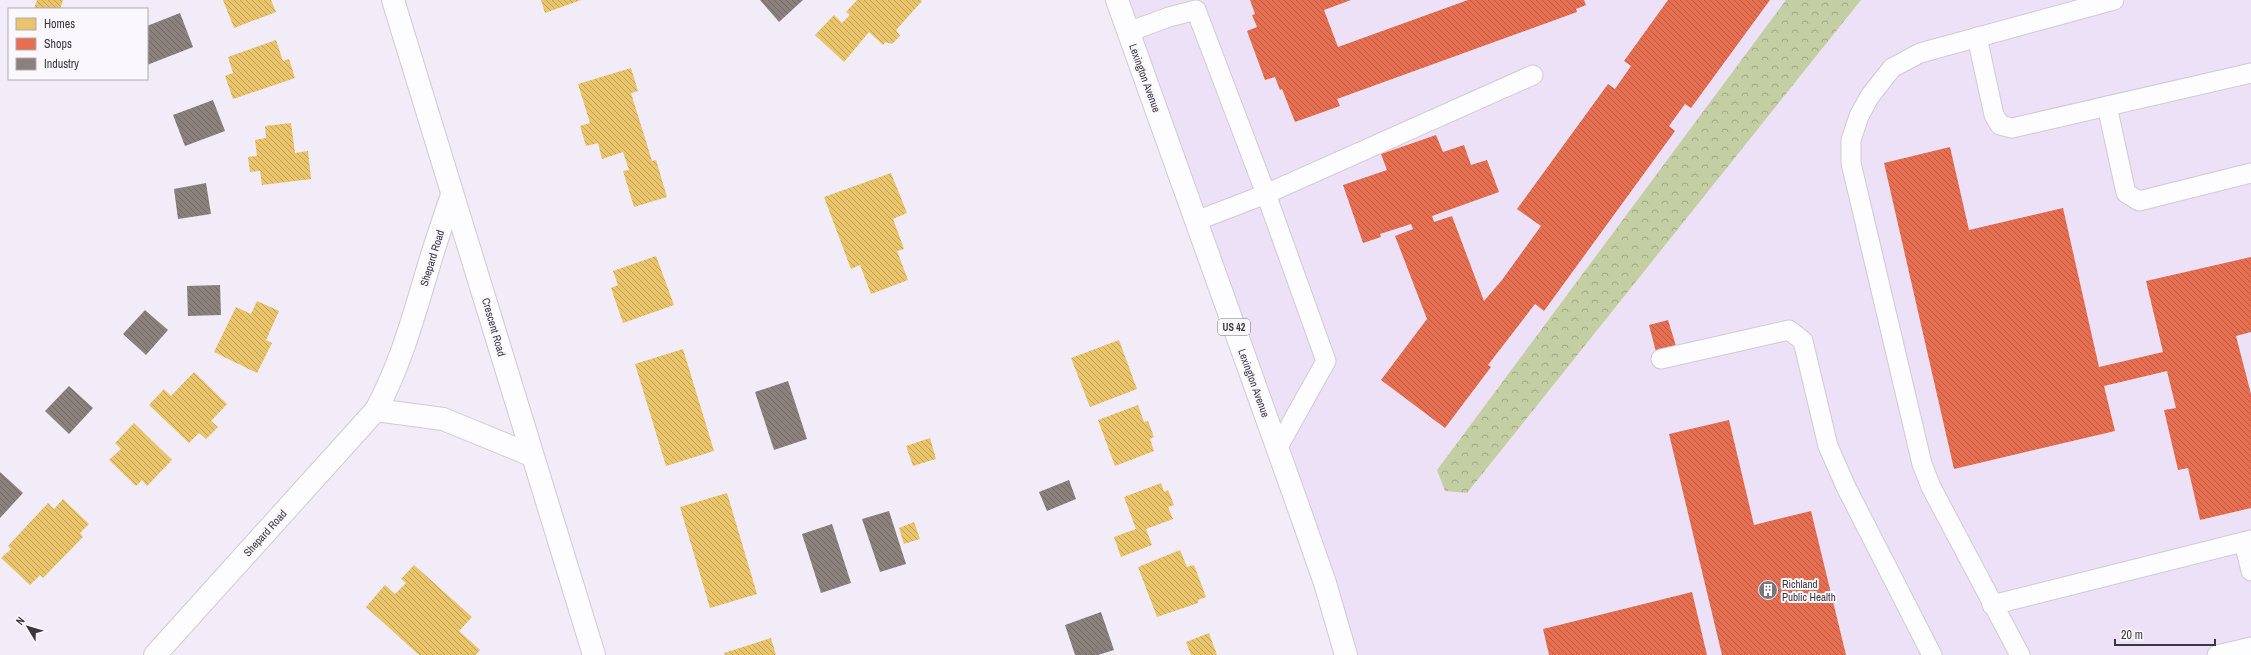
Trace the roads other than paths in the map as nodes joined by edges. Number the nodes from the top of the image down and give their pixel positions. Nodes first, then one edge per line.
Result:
1 (393, 0) edge
2 (1117, 0) edge
3 (2114, 0) edge
4 (1128, 32) junction
5 (1977, 37) junction
6 (2251, 73) edge
7 (1533, 75) dead end
8 (2107, 106) junction
9 (2251, 173) edge
10 (1266, 194) junction
11 (452, 195) junction
12 (1196, 221) junction
13 (1661, 359) dead end
14 (376, 410) junction
15 (1277, 449) junction
16 (531, 455) junction
17 (2248, 541) edge
18 (2251, 571) edge
19 (1992, 605) junction
20 (2251, 647) edge
21 (155, 655) edge
22 (594, 655) edge
23 (1346, 655) edge
24 (1932, 655) edge
25 (2020, 655) edge
26 (2217, 655) edge

1 - 11 street, Crescent Road
2 - 4 street, Lexington Avenue / US 42
3 - 5 lane
4 - 10 lane
4 - 12 street, Lexington Avenue / US 42
5 - 8 lane
5 - 19 lane
6 - 8 lane
7 - 10 lane
8 - 9 lane
10 - 12 lane
10 - 15 lane
11 - 14 street, Shepard Road
11 - 16 street, Crescent Road
12 - 15 street, Lexington Avenue / US 42
13 - 24 lane
14 - 16 street
14 - 21 street, Shepard Road
15 - 23 street, Lexington Avenue / US 42
16 - 22 street, Crescent Road
17 - 18 lane
17 - 19 lane
19 - 25 lane
20 - 26 lane

